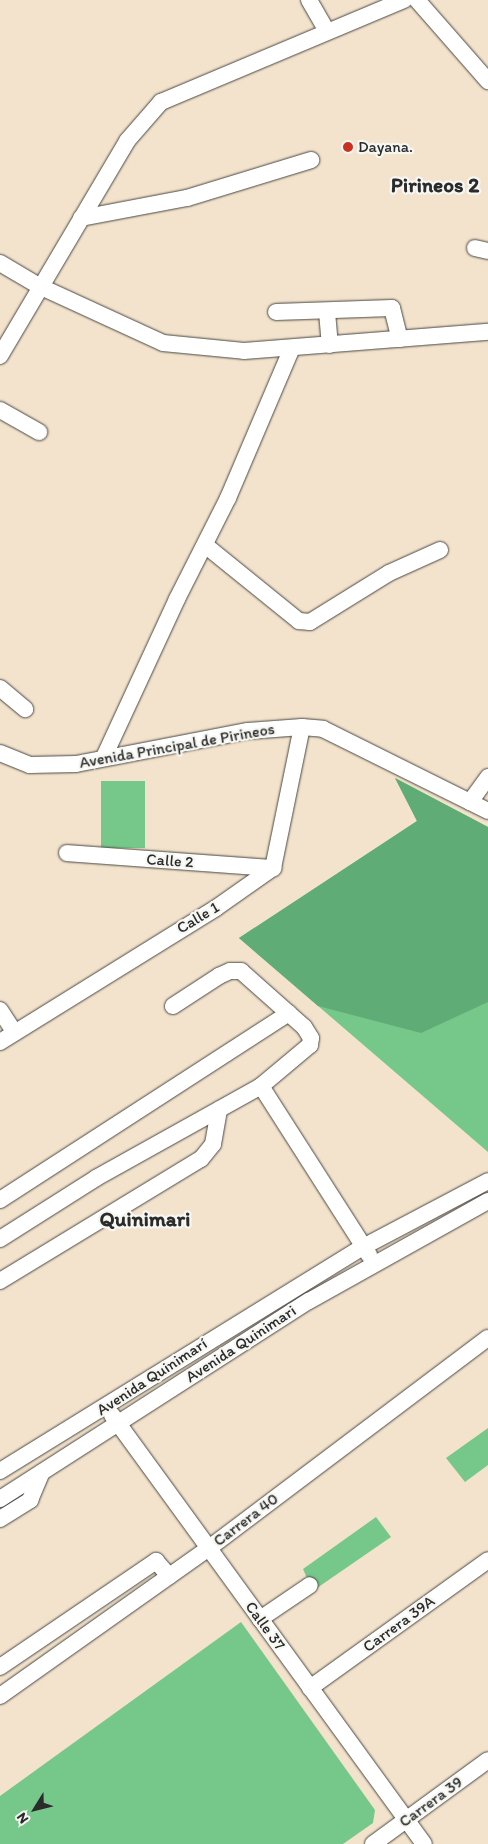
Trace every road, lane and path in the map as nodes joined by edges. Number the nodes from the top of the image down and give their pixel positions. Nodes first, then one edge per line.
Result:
1 (309, 0) edge
2 (417, 0) edge
3 (396, 1) edge
4 (327, 31) junction
5 (481, 63) edge
6 (488, 81) edge
7 (311, 160) dead end
8 (81, 218) junction
9 (0, 263) edge
10 (39, 286) junction
11 (276, 312) dead end
12 (327, 312) junction
13 (488, 332) edge
14 (400, 339) junction
15 (330, 345) junction
16 (292, 348) junction
17 (0, 356) edge
18 (0, 410) edge
19 (39, 432) dead end
20 (205, 546) junction
21 (440, 550) dead end
22 (0, 688) edge
23 (25, 709) dead end
24 (302, 727) junction
25 (0, 753) edge
26 (104, 757) junction
27 (488, 777) edge
28 (470, 802) junction
29 (488, 811) edge
30 (67, 853) dead end
31 (272, 868) junction
32 (173, 1006) dead end
33 (0, 1010) edge
34 (289, 1013) junction
35 (14, 1033) junction
36 (0, 1042) edge
37 (262, 1086) junction
38 (219, 1110) junction
39 (488, 1181) edge
40 (0, 1200) edge
41 (488, 1201) edge
42 (0, 1239) edge
43 (363, 1247) junction
44 (374, 1263) junction
45 (0, 1281) edge
46 (488, 1338) edge
47 (107, 1407) junction
48 (118, 1423) junction
49 (0, 1472) edge
50 (42, 1472) junction
51 (0, 1499) edge
52 (0, 1519) edge
53 (209, 1548) junction
54 (488, 1560) edge
55 (169, 1576) junction
56 (310, 1585) dead end
57 (260, 1619) junction
58 (0, 1667) edge
59 (310, 1688) junction
60 (0, 1696) edge
61 (488, 1760) edge
62 (407, 1821) junction
63 (373, 1844) edge
64 (424, 1844) edge

1 - 4 street
2 - 5 street
3 - 4 street
4 - 8 street
5 - 6 street
7 - 8 street
8 - 10 street
9 - 10 street
10 - 16 street
10 - 17 street
11 - 12 street
12 - 14 street
12 - 15 street
13 - 14 street
14 - 15 street
15 - 16 street
16 - 20 street
18 - 19 street
20 - 21 street
20 - 26 street
22 - 23 street
24 - 26 street, Avenida Principal de Pirineos
24 - 28 street, Avenida Principal de Pirineos
24 - 31 street
25 - 26 street, Avenida Principal de Pirineos
27 - 28 street
28 - 29 street, Avenida Principal de Pirineos
30 - 31 street, Calle 2
31 - 35 street, Calle 1
32 - 34 street
33 - 35 street
34 - 37 street
34 - 40 street
35 - 36 street, Calle 1
37 - 38 street
37 - 43 street
38 - 42 street
38 - 45 street
39 - 43 street, Avenida Quinimarí
41 - 44 street, Avenida Quinimari
43 - 44 street
43 - 47 street, Avenida Quinimarí
44 - 48 street, Avenida Quinimari
46 - 53 street, Carrera 40
47 - 48 street, Calle 37
47 - 49 street, Avenida Quinimarí
48 - 50 street, Avenida Quinimari
48 - 53 street, Calle 37
50 - 51 street, Avenida Quinimari
50 - 52 street
53 - 55 street, Carrera 40
53 - 57 street, Calle 37
54 - 59 street, Carrera 39A
55 - 58 street
55 - 60 street, Carrera 40
56 - 57 street
57 - 59 street, Calle 37
59 - 62 street, Calle 37
61 - 62 street, Carrera 39
62 - 63 street, Carrera 39
62 - 64 street, Calle 37

